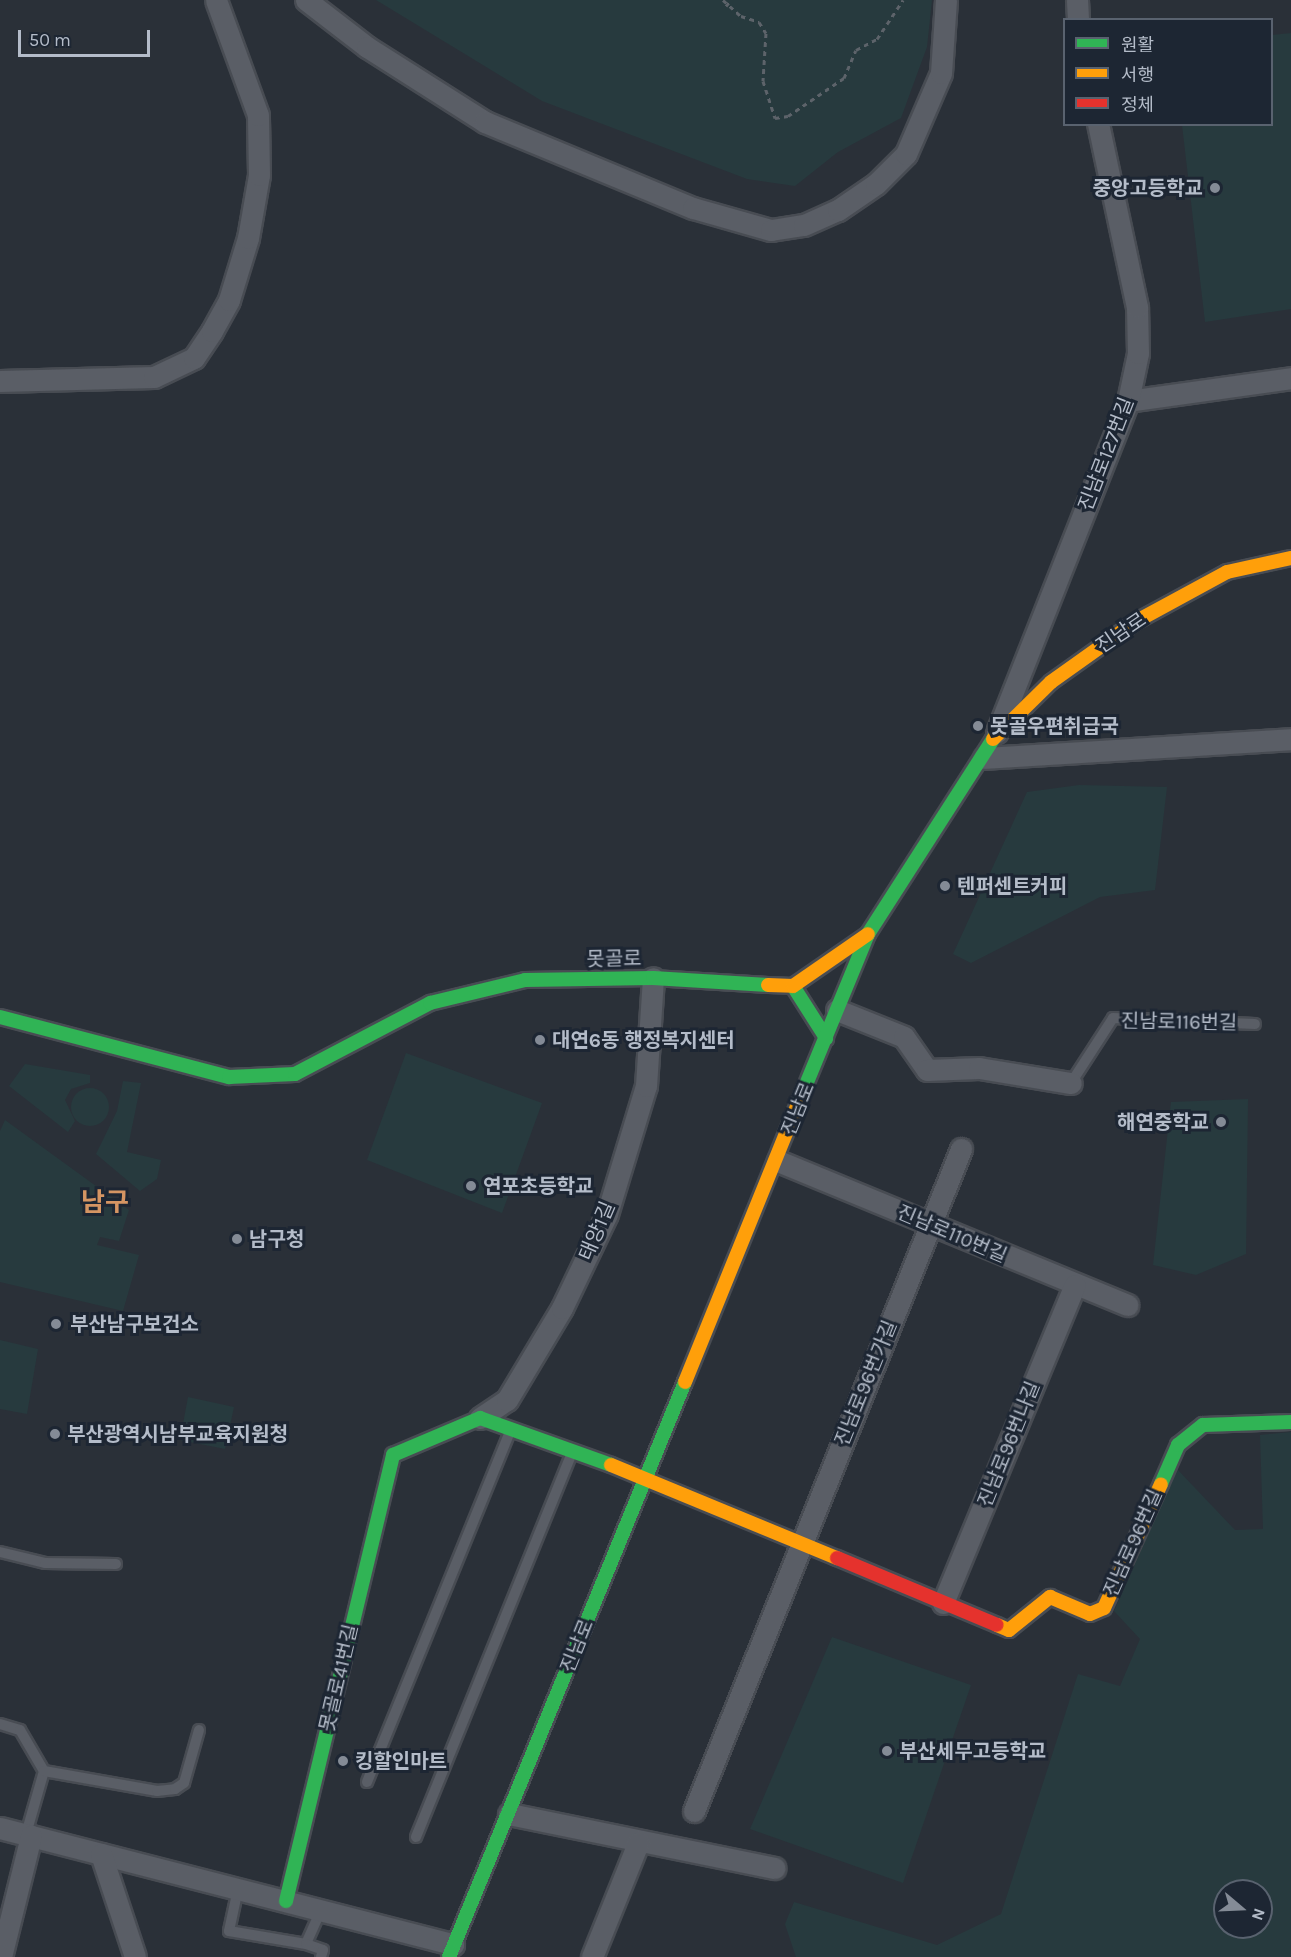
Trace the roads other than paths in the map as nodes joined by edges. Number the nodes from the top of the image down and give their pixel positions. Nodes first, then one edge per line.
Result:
1 (216, 0) edge
2 (306, 0) edge
3 (946, 0) edge
4 (1077, 0) edge
5 (1078, 18) edge
6 (1098, 126) edge
7 (1291, 378) edge
8 (0, 381) edge
9 (1128, 400) junction
10 (1291, 558) edge
11 (995, 736) junction
12 (1291, 739) edge
13 (984, 758) junction
14 (868, 934) junction
15 (653, 978) junction
16 (793, 987) junction
17 (837, 1010) junction
18 (0, 1017) edge
19 (1255, 1024) dead end
20 (826, 1038) junction
21 (1071, 1083) joint
22 (961, 1149) dead end
23 (778, 1161) junction
24 (930, 1224) junction
25 (1075, 1285) junction
26 (1127, 1305) dead end
27 (480, 1418) junction
28 (1291, 1422) edge
29 (512, 1428) junction
30 (573, 1450) junction
31 (646, 1479) junction
32 (802, 1541) junction
33 (0, 1552) edge
34 (116, 1564) dead end
35 (944, 1603) junction
36 (0, 1724) edge
37 (199, 1730) dead end
38 (44, 1771) junction
39 (368, 1782) dead end
40 (694, 1811) dead end
41 (509, 1814) junction
42 (0, 1828) edge
43 (28, 1835) junction
44 (416, 1838) dead end
45 (638, 1843) junction
46 (101, 1854) junction
47 (775, 1868) dead end
48 (238, 1889) junction
49 (286, 1901) junction
50 (321, 1910) junction
51 (306, 1944) junction
52 (451, 1950) edge
53 (1, 1957) edge
54 (135, 1957) edge
55 (321, 1957) edge
56 (591, 1957) edge

1 - 8 street
2 - 3 street
4 - 5 street
6 - 9 street, 진남로127번길
7 - 9 street
9 - 11 street, 진남로127번길
10 - 11 street, 진남로
11 - 13 street, 진남로
12 - 13 street
13 - 14 street, 진남로
14 - 16 street
14 - 17 street, 진남로
15 - 16 street, 못골로
15 - 18 street, 못골로
15 - 27 street, 태양1길
16 - 20 street
17 - 20 street, 진남로
17 - 21 street, 진남로116번길
19 - 21 lane, 진남로116번길
20 - 23 street, 진남로
22 - 24 street, 진남로96번가길
23 - 24 street, 진남로110번길
23 - 31 street, 진남로
24 - 25 street, 진남로110번길
24 - 32 street, 진남로96번가길
25 - 26 street, 진남로110번길
25 - 35 street, 진남로96번나길
27 - 29 street
27 - 49 street, 못골로41번길
28 - 35 street, 진남로96번길
29 - 30 street
29 - 39 lane
30 - 31 street
30 - 44 lane
31 - 32 street, 진남로96번길
31 - 41 street, 진남로
32 - 35 street, 진남로96번길
32 - 40 street
33 - 34 lane
36 - 38 lane
37 - 38 lane
38 - 43 lane
41 - 45 street
41 - 52 street, 진남로
42 - 43 street
43 - 46 street
43 - 53 street
45 - 47 street
45 - 56 street
46 - 48 street
46 - 54 street
48 - 49 street
48 - 51 lane
49 - 50 street
50 - 51 lane
50 - 52 street
51 - 55 lane

